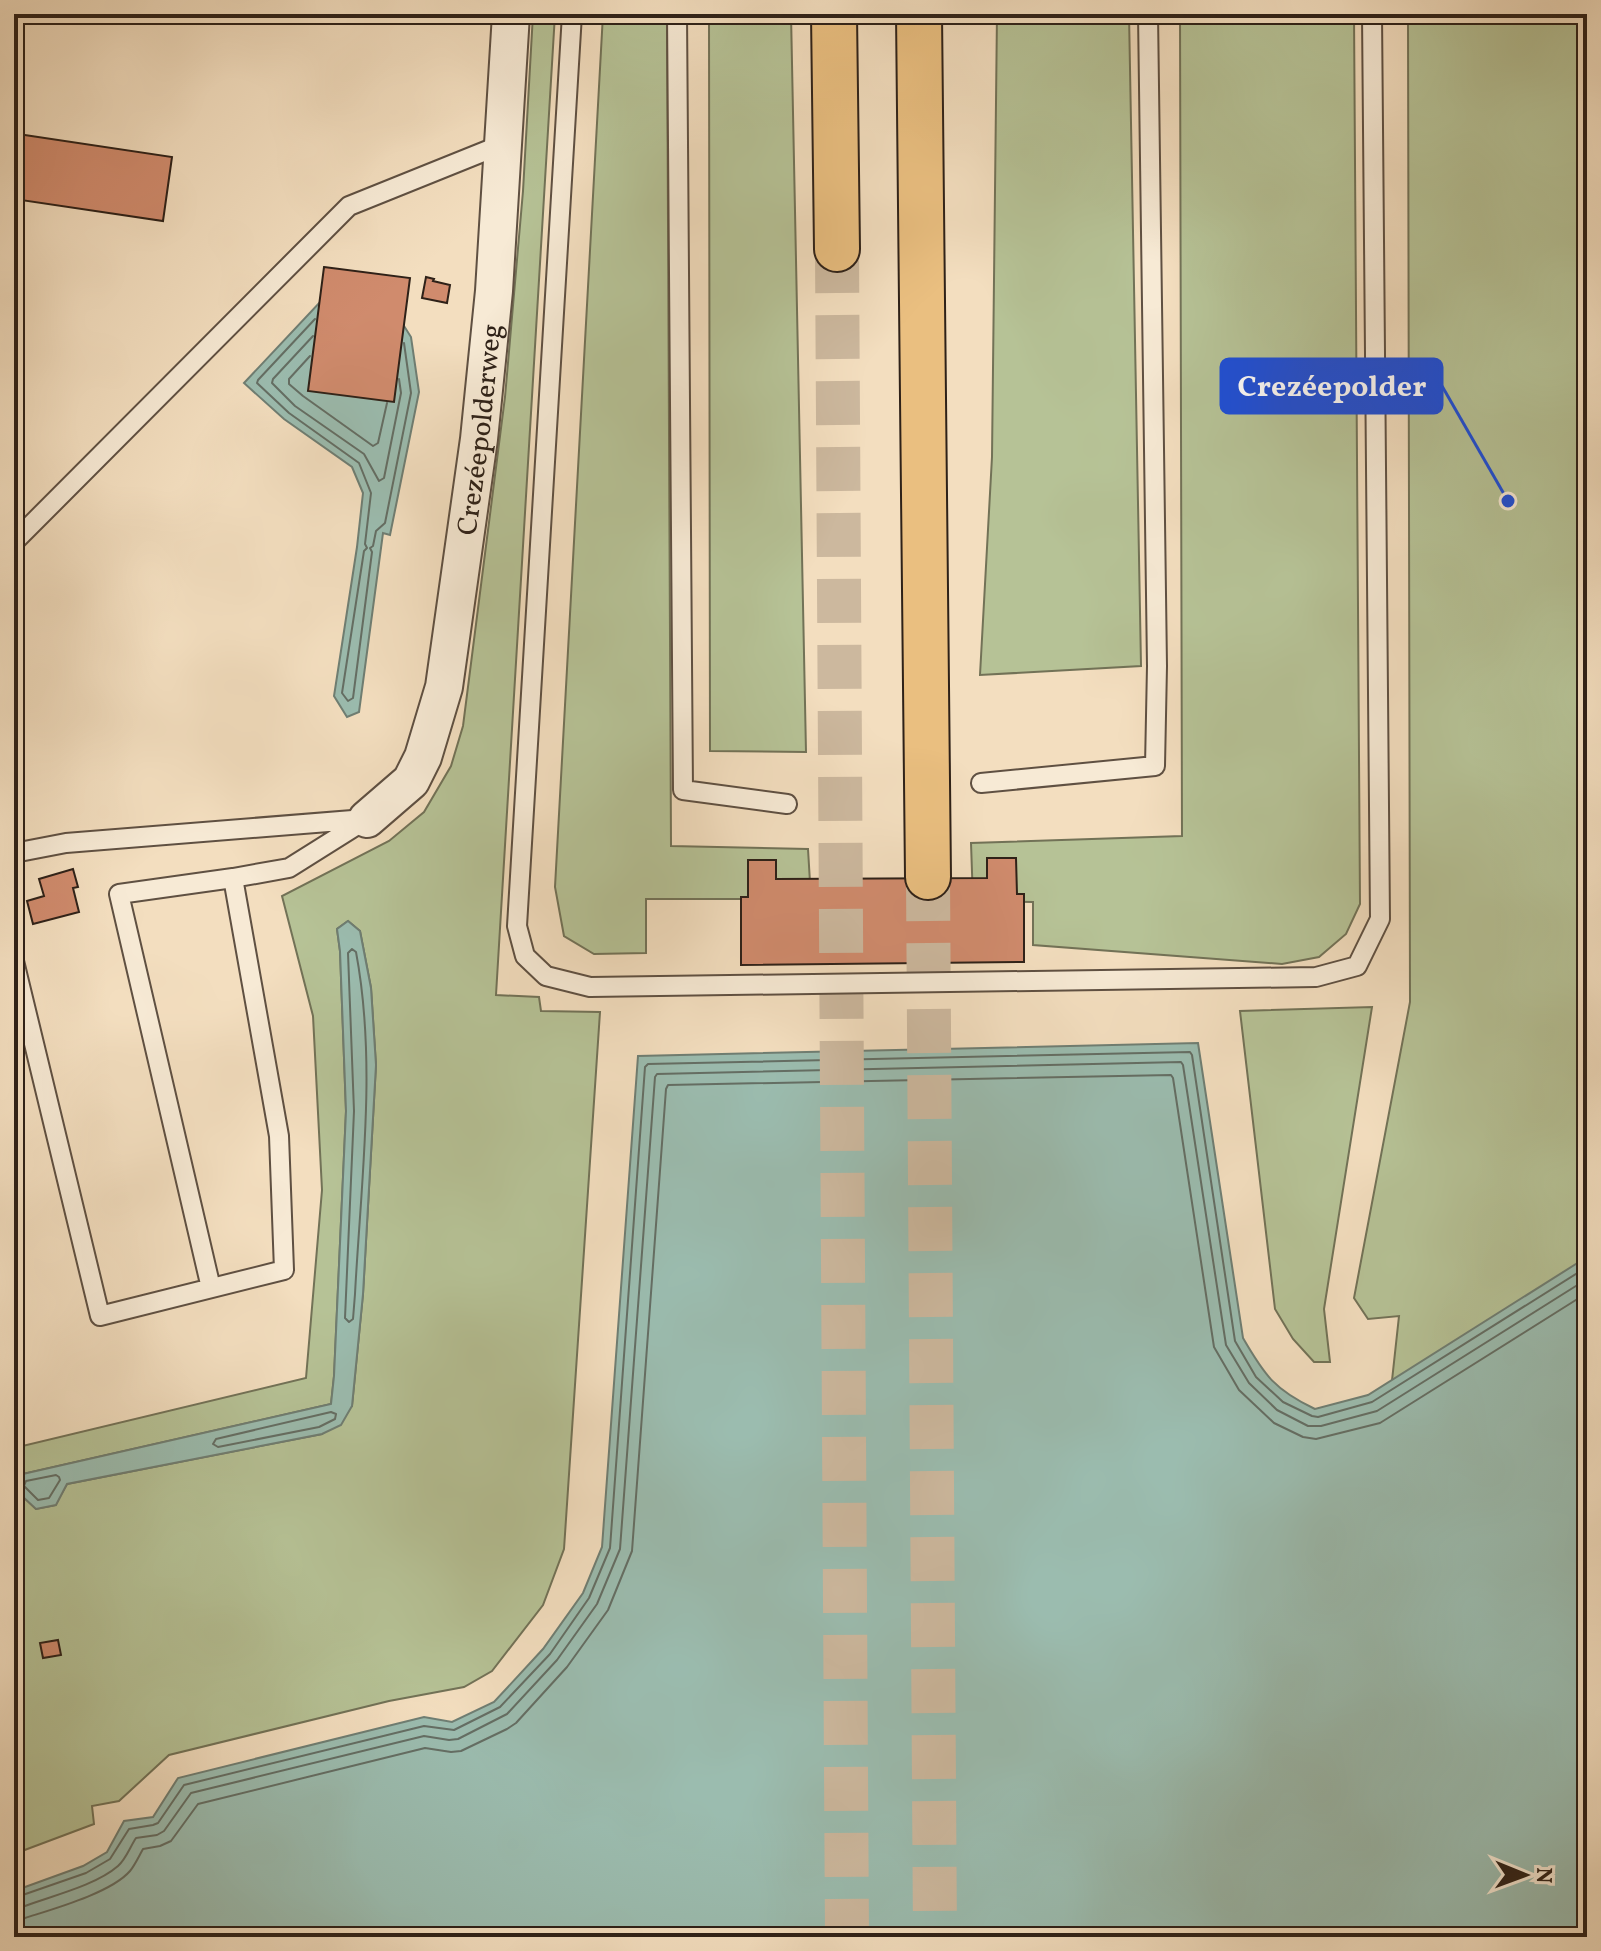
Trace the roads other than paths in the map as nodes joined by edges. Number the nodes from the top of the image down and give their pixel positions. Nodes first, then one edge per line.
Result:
1 (511, 14) edge
2 (572, 14) edge
3 (677, 14) edge
4 (834, 14) edge
5 (919, 14) edge
6 (1148, 14) edge
7 (1372, 14) edge
8 (503, 144) junction
9 (837, 249) tunnel mouth
10 (14, 542) edge
11 (981, 783) dead end
12 (787, 804) dead end
13 (367, 819) junction
14 (14, 853) edge
15 (928, 877) tunnel mouth
16 (233, 878) junction
17 (14, 961) edge
18 (211, 1288) junction

1 - 8 street, Crezéepolderweg
2 - 7 lane
3 - 12 lane
4 - 9 highway
5 - 15 highway
6 - 11 lane
8 - 10 lane
8 - 13 street, Crezéepolderweg
13 - 14 lane
13 - 16 lane
16 - 18 lane
16 - 18 lane
17 - 18 lane

